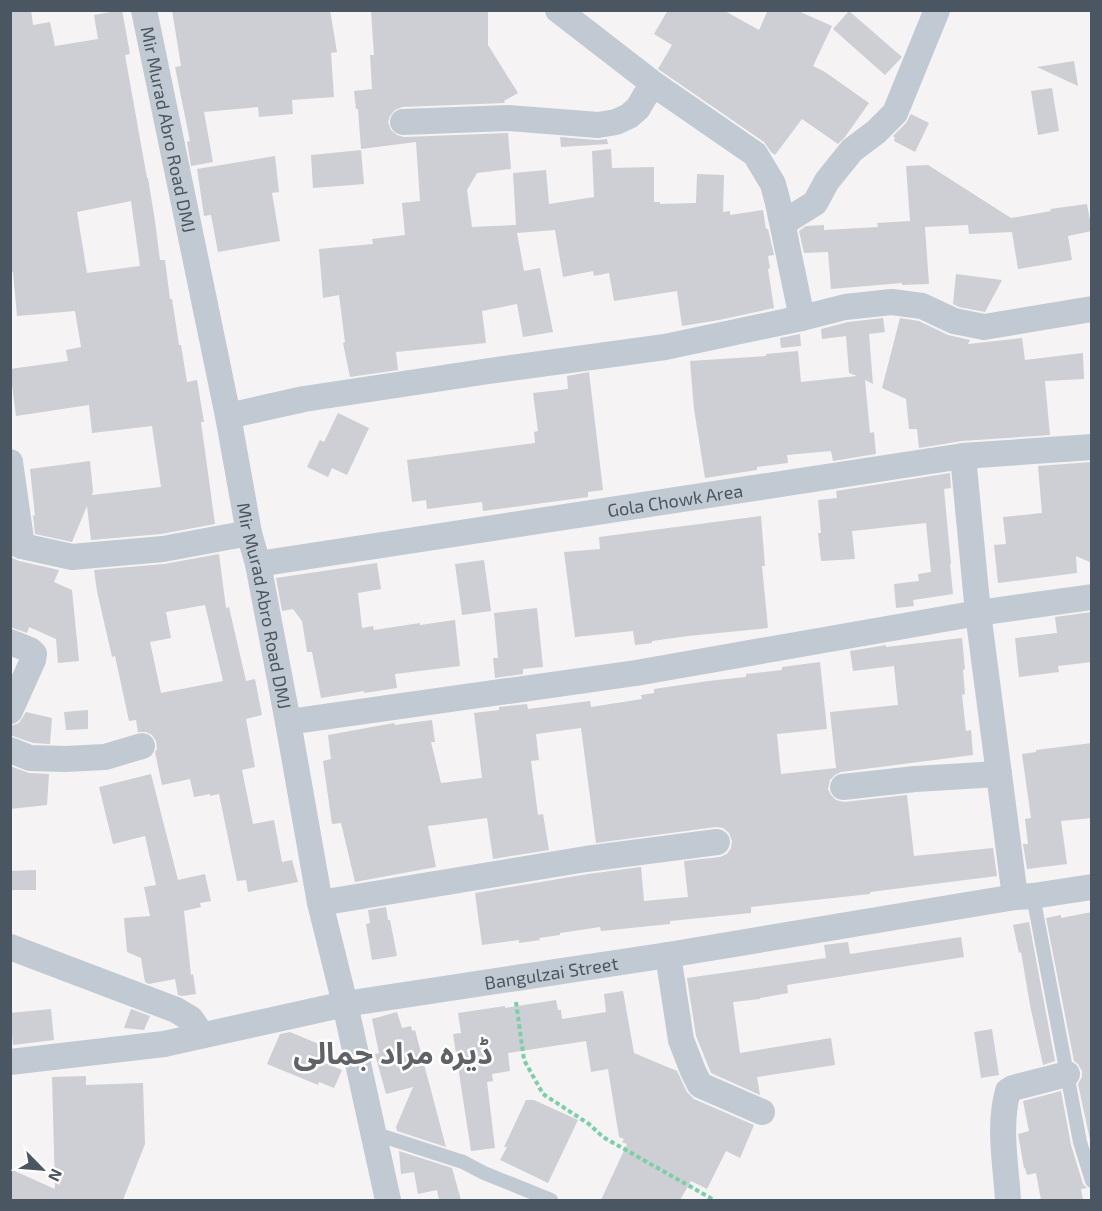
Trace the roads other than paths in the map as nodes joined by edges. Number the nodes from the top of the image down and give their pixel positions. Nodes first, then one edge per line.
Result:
1 (144, 10) edge
2 (558, 10) edge
3 (937, 10) edge
4 (655, 85) junction
5 (403, 122) dead end
6 (783, 223) junction
7 (1092, 309) edge
8 (802, 318) junction
9 (228, 417) junction
10 (1092, 447) edge
11 (963, 456) junction
12 (10, 462) edge
13 (249, 533) junction
14 (16, 543) edge
15 (258, 564) junction
16 (1092, 597) edge
17 (978, 613) junction
18 (10, 642) edge
19 (10, 711) edge
20 (288, 722) junction
21 (142, 746) dead end
22 (10, 750) edge
23 (999, 774) junction
24 (843, 787) dead end
25 (717, 842) dead end
26 (1092, 887) edge
27 (1024, 896) junction
28 (320, 903) junction
29 (10, 947) edge
30 (668, 955) junction
31 (345, 1005) junction
32 (202, 1035) junction
33 (10, 1062) edge
34 (1067, 1074) junction
35 (762, 1112) dead end
36 (373, 1133) junction
37 (1092, 1181) edge
38 (388, 1200) edge
39 (550, 1200) edge
40 (1008, 1200) edge

1 - 9 street, Mir Murad Abro Road DMJ
2 - 4 street
3 - 6 street
4 - 5 street
4 - 6 street
6 - 8 street
7 - 8 street
8 - 9 street
9 - 13 street, Mir Murad Abro Road DMJ
10 - 11 street, Gola Chowk Area
11 - 15 street, Gola Chowk Area
11 - 17 street
12 - 14 street
13 - 14 street
13 - 15 street, Mir Murad Abro Road DMJ
15 - 20 street, Mir Murad Abro Road DMJ
16 - 17 street
17 - 20 street
17 - 23 street
18 - 19 street
20 - 28 street, Mir Murad Abro Road DMJ
21 - 22 street
23 - 24 street
23 - 27 street
25 - 28 street
26 - 27 street, Bangulzai Street
27 - 30 street, Bangulzai Street
27 - 34 lane
28 - 31 street, Mir Murad Abro Road DMJ
29 - 32 street
30 - 31 street, Bangulzai Street
30 - 35 street
31 - 32 street, Bangulzai Street
31 - 36 street, Mir Murad Abro Road DMJ
32 - 33 street, Bangulzai Street
34 - 37 lane
34 - 40 street
36 - 38 street, Mir Murad Abro Road DMJ
36 - 39 lane

